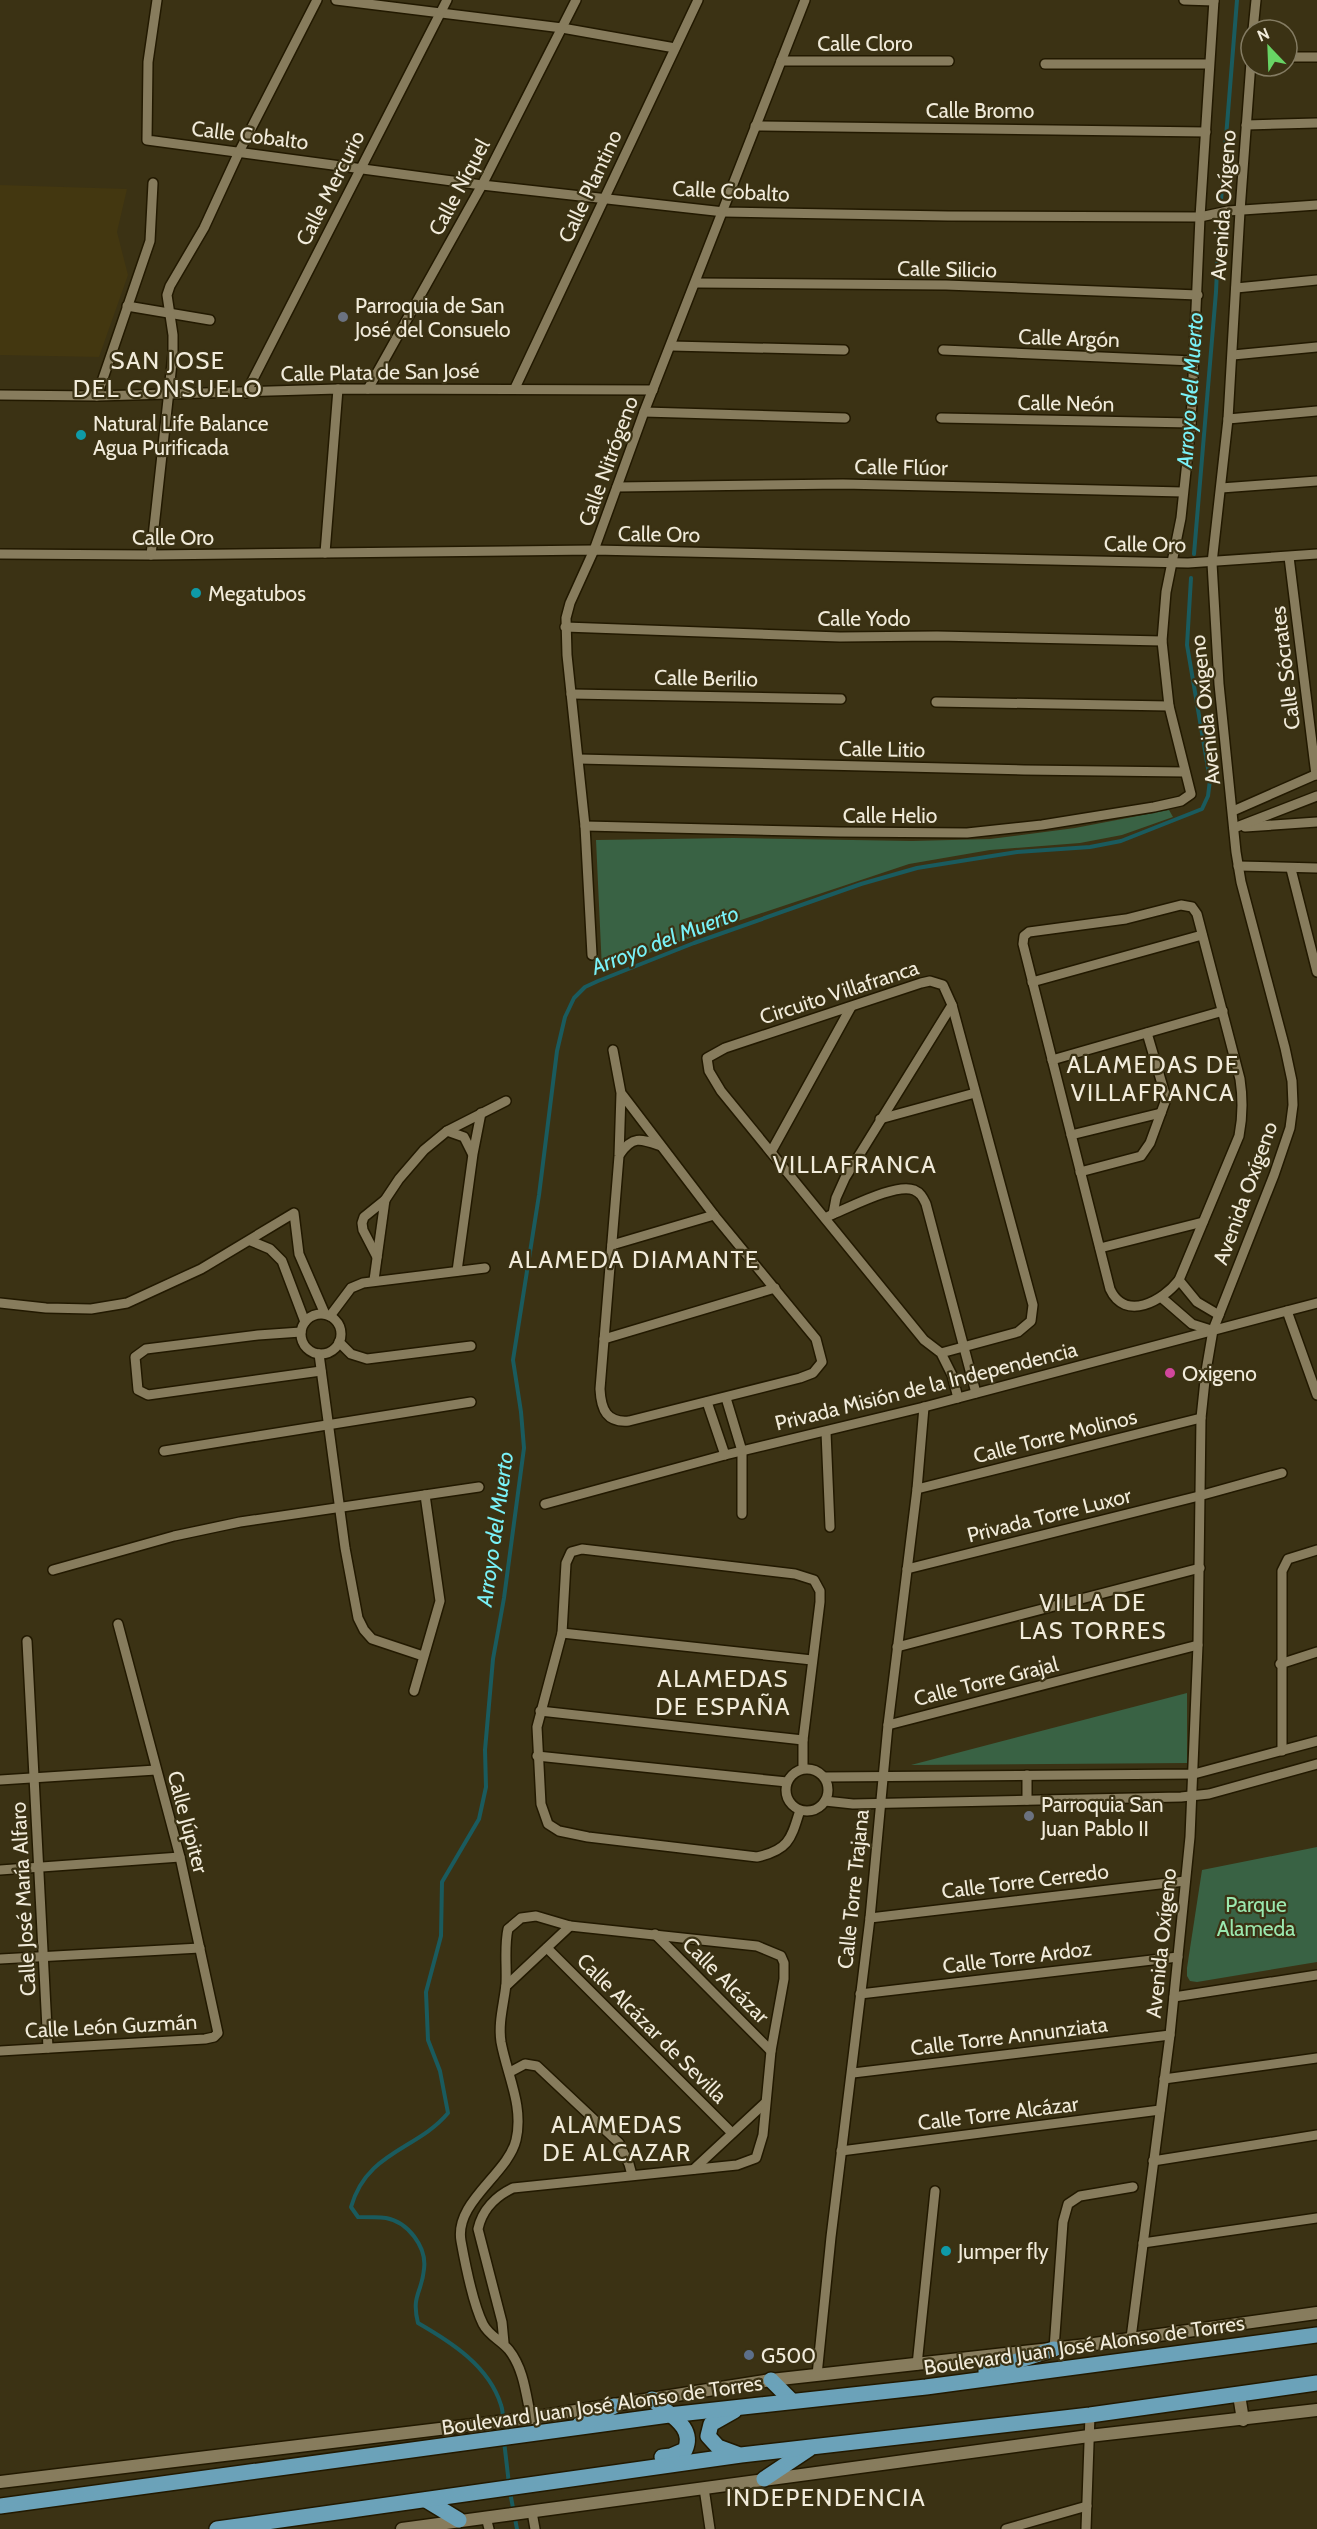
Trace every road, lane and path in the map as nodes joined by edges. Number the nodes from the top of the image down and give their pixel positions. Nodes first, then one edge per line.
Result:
1 (157, 0) edge
2 (317, 0) edge
3 (336, 0) edge
4 (447, 0) edge
5 (576, 0) edge
6 (698, 0) edge
7 (805, 0) edge
8 (1184, 0) edge
9 (1214, 0) edge
10 (1256, 0) edge
11 (440, 14) junction
12 (1254, 18) edge
13 (562, 28) junction
14 (675, 48) junction
15 (1299, 57) edge
16 (1317, 57) edge
17 (781, 61) junction
18 (949, 61) dead end
19 (1045, 64) dead end
20 (1209, 64) junction
21 (1250, 78) edge
22 (1317, 123) edge
23 (1246, 125) junction
24 (755, 126) junction
25 (1206, 132) junction
26 (239, 152) junction
27 (361, 167) junction
28 (153, 183) dead end
29 (482, 185) junction
30 (603, 200) junction
31 (1317, 205) edge
32 (1240, 210) junction
33 (724, 212) junction
34 (1200, 217) junction
35 (1317, 280) edge
36 (696, 284) junction
37 (1236, 288) junction
38 (1198, 295) junction
39 (127, 306) junction
40 (170, 313) junction
41 (210, 320) dead end
42 (671, 346) junction
43 (1317, 347) edge
44 (844, 350) dead end
45 (943, 350) dead end
46 (1233, 355) junction
47 (1193, 361) junction
48 (515, 388) junction
49 (338, 389) junction
50 (368, 389) junction
51 (653, 390) junction
52 (246, 393) junction
53 (170, 394) junction
54 (0, 395) edge
55 (97, 396) junction
56 (1317, 411) edge
57 (644, 412) junction
58 (845, 418) dead end
59 (941, 418) dead end
60 (1228, 419) junction
61 (1191, 423) junction
62 (1317, 481) edge
63 (618, 487) junction
64 (1221, 488) junction
65 (1183, 492) junction
66 (594, 550) junction
67 (0, 554) edge
68 (325, 554) junction
69 (1317, 554) edge
70 (151, 555) junction
71 (1289, 557) junction
72 (1172, 562) junction
73 (1212, 562) junction
74 (565, 627) junction
75 (1162, 641) junction
76 (571, 694) junction
77 (841, 699) dead end
78 (936, 702) dead end
79 (1169, 706) junction
80 (579, 759) junction
81 (1185, 771) junction
82 (1316, 775) edge
83 (1191, 794) joint
84 (1317, 795) edge
85 (1233, 811) junction
86 (1317, 822) edge
87 (585, 826) junction
88 (1233, 828) junction
89 (1238, 866) junction
90 (1317, 868) edge
91 (1291, 869) junction
92 (1202, 935) junction
93 (1313, 936) edge
94 (592, 955) dead end
95 (1317, 972) edge
96 (1032, 982) junction
97 (952, 1005) junction
98 (851, 1007) junction
99 (1223, 1011) junction
100 (1147, 1033) junction
101 (613, 1050) dead end
102 (1052, 1060) junction
103 (621, 1093) junction
104 (975, 1093) junction
105 (506, 1101) dead end
106 (481, 1113) junction
107 (1161, 1113) junction
108 (880, 1119) junction
109 (447, 1131) junction
110 (1071, 1135) junction
111 (661, 1146) junction
112 (771, 1152) junction
113 (473, 1154) junction
114 (619, 1156) junction
115 (1080, 1172) junction
116 (385, 1200) junction
117 (714, 1215) junction
118 (829, 1216) junction
119 (1203, 1222) junction
120 (251, 1241) junction
121 (612, 1245) junction
122 (1100, 1248) junction
123 (377, 1257) junction
124 (485, 1268) dead end
125 (457, 1270) junction
126 (374, 1280) junction
127 (1179, 1280) junction
128 (775, 1288) junction
129 (1162, 1298) junction
130 (0, 1303) edge
131 (1317, 1303) edge
132 (1287, 1311) junction
133 (328, 1315) junction
134 (1219, 1315) junction
135 (305, 1322) junction
136 (1213, 1330) junction
137 (301, 1332) junction
138 (604, 1339) junction
139 (339, 1342) junction
140 (471, 1346) dead end
141 (963, 1348) junction
142 (941, 1353) junction
143 (319, 1354) junction
144 (321, 1371) junction
145 (976, 1393) junction
146 (1317, 1395) edge
147 (726, 1398) junction
148 (958, 1398) junction
149 (471, 1402) dead end
150 (707, 1402) junction
151 (924, 1407) junction
152 (1201, 1418) junction
153 (330, 1425) junction
154 (826, 1432) junction
155 (164, 1451) dead end
156 (742, 1451) junction
157 (725, 1455) junction
158 (1282, 1473) dead end
159 (479, 1487) dead end
160 (917, 1490) junction
161 (425, 1495) junction
162 (1200, 1496) junction
163 (545, 1504) dead end
164 (340, 1507) junction
165 (742, 1514) dead end
166 (830, 1527) dead end
167 (1317, 1550) edge
168 (1200, 1568) junction
169 (907, 1569) junction
170 (53, 1570) dead end
171 (118, 1624) dead end
172 (562, 1633) junction
173 (27, 1641) dead end
174 (1198, 1645) junction
175 (897, 1647) junction
176 (1317, 1652) edge
177 (423, 1656) junction
178 (812, 1660) junction
179 (1280, 1664) junction
180 (414, 1691) dead end
181 (540, 1711) junction
182 (888, 1725) junction
183 (803, 1740) junction
184 (1317, 1741) edge
185 (1282, 1751) junction
186 (537, 1756) junction
187 (1317, 1764) edge
188 (803, 1768) junction
189 (156, 1770) junction
190 (1194, 1774) junction
191 (1027, 1776) junction
192 (35, 1777) junction
193 (824, 1777) junction
194 (883, 1777) junction
195 (0, 1780) edge
196 (787, 1782) junction
197 (1193, 1796) junction
198 (1027, 1800) junction
199 (825, 1801) junction
200 (880, 1802) junction
201 (800, 1810) junction
202 (180, 1857) junction
203 (40, 1868) junction
204 (0, 1870) edge
205 (1185, 1881) junction
206 (870, 1918) junction
207 (570, 1926) junction
208 (655, 1934) junction
209 (200, 1948) junction
210 (547, 1948) junction
211 (44, 1956) junction
212 (1178, 1957) junction
213 (0, 1959) edge
214 (1317, 1975) edge
215 (506, 1986) junction
216 (860, 1994) junction
217 (1174, 1997) junction
218 (219, 2030) joint
219 (1170, 2035) junction
220 (48, 2048) junction
221 (0, 2051) edge
222 (771, 2051) junction
223 (1317, 2058) edge
224 (510, 2072) junction
225 (853, 2073) junction
226 (1164, 2079) junction
227 (765, 2103) junction
228 (1160, 2110) junction
229 (732, 2133) junction
230 (1317, 2135) edge
231 (841, 2151) junction
232 (1154, 2161) junction
233 (694, 2169) junction
234 (632, 2175) junction
235 (1133, 2187) dead end
236 (935, 2191) dead end
237 (1317, 2218) edge
238 (480, 2237) junction
239 (460, 2239) junction
240 (1143, 2243) junction
241 (1317, 2313) edge
242 (1317, 2335) edge
243 (1131, 2338) junction
244 (504, 2343) junction
245 (1054, 2349) junction
246 (916, 2366) junction
247 (817, 2375) junction
248 (771, 2380) junction
249 (1317, 2383) edge
250 (926, 2387) junction
251 (1239, 2395) junction
252 (652, 2399) junction
253 (792, 2401) junction
254 (754, 2405) junction
255 (614, 2406) junction
256 (1143, 2408) junction
257 (1317, 2410) edge
258 (669, 2415) junction
259 (1090, 2415) junction
260 (531, 2418) junction
261 (1243, 2420) junction
262 (569, 2430) junction
263 (1147, 2430) junction
264 (1089, 2436) junction
265 (812, 2447) junction
266 (741, 2455) junction
267 (611, 2473) junction
268 (764, 2479) junction
269 (0, 2482) edge
270 (704, 2488) junction
271 (426, 2500) junction
272 (0, 2506) edge
273 (1087, 2506) junction
274 (526, 2512) junction
275 (459, 2520) junction
276 (491, 2521) edge
277 (266, 2526) edge
278 (218, 2529) edge
279 (402, 2529) edge
280 (535, 2529) edge
281 (710, 2529) edge
282 (1006, 2529) edge
283 (1086, 2529) edge

1 - 26 street, Calle Cobalto
2 - 26 street
3 - 11 street
4 - 11 street, Calle Mercurio
5 - 13 street, Calle Níquel
6 - 14 street, Calle Plantino
7 - 17 street, Calle Nitrógeno
8 - 9 street
9 - 20 street, Avenida Oxígeno
10 - 12 street
11 - 13 street
11 - 27 street, Calle Mercurio
13 - 14 street
13 - 29 street, Calle Níquel
14 - 30 street, Calle Plantino
15 - 16 street
17 - 18 street, Calle Cloro
17 - 24 street, Calle Nitrógeno
19 - 20 street
20 - 25 street, Avenida Oxígeno
21 - 23 street, Avenida Oxígeno
22 - 23 street
23 - 32 street, Avenida Oxígeno
24 - 25 street, Calle Bromo
24 - 33 street, Calle Nitrógeno
25 - 34 street, Avenida Oxígeno
26 - 27 street, Calle Cobalto
26 - 40 street
27 - 29 street, Calle Cobalto
27 - 52 street, Calle Mercurio
28 - 39 street
29 - 30 street, Calle Cobalto
29 - 50 street, Calle Níquel
30 - 33 street, Calle Cobalto
30 - 48 street, Calle Plantino
31 - 32 street, Calle Cobalto
32 - 34 street, Calle Cobalto
32 - 37 street, Avenida Oxígeno
33 - 34 street, Calle Cobalto
33 - 36 street, Calle Nitrógeno
34 - 38 street, Avenida Oxígeno
35 - 37 street
36 - 38 street, Calle Silicio
36 - 42 street, Calle Nitrógeno
37 - 46 street, Avenida Oxígeno
38 - 47 street, Avenida Oxígeno
39 - 40 street
39 - 55 street
40 - 41 street
40 - 53 street
42 - 44 street
42 - 51 street, Calle Nitrógeno
43 - 46 street
45 - 47 street, Calle Argón
46 - 60 street, Avenida Oxígeno
47 - 61 street, Avenida Oxígeno
48 - 50 street, Calle Plata de San José
48 - 51 street, Calle Plata de San José
49 - 50 street, Calle Plata de San José
49 - 52 street, Calle Plata de San José
49 - 68 street
51 - 57 street, Calle Nitrógeno
52 - 53 street, Calle Plata de San José
53 - 55 street, Calle Plata de San José
53 - 70 street
54 - 55 street, Calle Plata de San José
56 - 60 street
57 - 58 street
57 - 63 street, Calle Nitrógeno
59 - 61 street, Calle Neón
60 - 64 street, Avenida Oxígeno
61 - 65 street, Avenida Oxígeno
62 - 64 street
63 - 65 street, Calle Flúor
63 - 66 street, Calle Nitrógeno
64 - 73 street, Avenida Oxígeno
65 - 72 street, Avenida Oxígeno
66 - 68 street, Calle Oro
66 - 72 street, Calle Oro
66 - 74 street, Calle Nitrógeno
67 - 70 street, Calle Oro
68 - 70 street, Calle Oro
69 - 71 street, Calle Oro
71 - 73 street, Calle Oro
71 - 82 street, Calle Sócrates
72 - 73 street, Calle Oro
72 - 75 street, Avenida Oxígeno
73 - 85 street, Avenida Oxígeno
74 - 75 street, Calle Yodo
74 - 76 street, Calle Nitrógeno
75 - 79 street, Avenida Oxígeno
76 - 77 street, Calle Berilio
76 - 80 street, Calle Nitrógeno
78 - 79 street
79 - 81 street, Avenida Oxígeno
80 - 81 street, Calle Litio
80 - 87 street, Calle Nitrógeno
81 - 83 street, Avenida Oxígeno
82 - 85 street
83 - 87 street, Calle Helio
84 - 88 street
85 - 88 street, Avenida Oxígeno
86 - 88 street
87 - 94 street, Calle Nitrógeno
88 - 89 street, Avenida Oxígeno
89 - 91 street
89 - 134 street, Avenida Oxígeno
90 - 91 street
91 - 93 street
92 - 96 street
92 - 96 street
92 - 99 street
93 - 95 street
96 - 102 street
97 - 98 street, Circuito Villafranca
97 - 104 street, Circuito Villafranca
97 - 108 street
98 - 112 street
98 - 112 street, Circuito Villafranca
99 - 100 street
99 - 119 street
100 - 102 street
100 - 107 street
101 - 103 street
102 - 110 street
103 - 111 street
103 - 114 street
104 - 108 street
104 - 141 street, Circuito Villafranca
105 - 106 street
106 - 109 street
106 - 113 street
107 - 110 street
107 - 115 street
108 - 118 street
109 - 113 street
109 - 116 street
110 - 115 street
111 - 114 street
111 - 117 street
112 - 118 street, Circuito Villafranca
113 - 125 street
114 - 121 street
115 - 122 street
116 - 123 street
116 - 123 street
117 - 121 street
117 - 128 street
118 - 141 street
118 - 142 street, Circuito Villafranca
119 - 122 street
119 - 127 street
120 - 130 street
120 - 133 street
120 - 135 street
121 - 138 street
122 - 129 street
123 - 126 street
124 - 125 street
125 - 126 street
126 - 133 street
127 - 129 street
127 - 134 street
128 - 138 street
128 - 147 street
129 - 136 street
131 - 132 street, Privada Misión de la Independencia
132 - 136 street, Privada Misión de la Independencia
132 - 146 street
133 - 135 street
133 - 139 street
134 - 136 street, Avenida Oxígeno
135 - 137 street
136 - 145 street, Privada Misión de la Independencia
136 - 152 street, Avenida Oxígeno
137 - 143 street
137 - 144 street
138 - 150 street
139 - 140 street
139 - 143 street
141 - 142 street, Circuito Villafranca
141 - 145 street
142 - 148 street, Circuito Villafranca
143 - 144 street
144 - 153 street
145 - 148 street, Privada Misión de la Independencia
147 - 150 street
147 - 156 street
148 - 151 street, Privada Misión de la Independencia
149 - 153 street
150 - 157 street
151 - 154 street, Privada Misión de la Independencia
151 - 160 street, Calle Torre Trajana
152 - 160 street, Calle Torre Molinos
152 - 162 street, Avenida Oxígeno
153 - 155 street
153 - 164 street
154 - 156 street, Privada Misión de la Independencia
154 - 166 street
156 - 157 street, Privada Misión de la Independencia
156 - 165 street
157 - 163 street, Privada Misión de la Independencia
158 - 162 street, Privada Torre Luxor
159 - 161 street
160 - 169 street, Calle Torre Trajana
161 - 164 street
161 - 177 street
162 - 168 street, Avenida Oxígeno
162 - 169 street, Privada Torre Luxor
164 - 170 street
164 - 177 street
167 - 179 street
168 - 174 street, Avenida Oxígeno
168 - 175 street
169 - 175 street, Calle Torre Trajana
171 - 189 street, Calle Júpiter
172 - 178 street
172 - 178 street
172 - 181 street
173 - 192 street, Calle José María Alfaro
174 - 182 street, Calle Torre Grajal
174 - 190 street, Avenida Oxígeno
175 - 182 street, Calle Torre Trajana
176 - 179 street
177 - 180 street
178 - 183 street
179 - 185 street
181 - 183 street
181 - 186 street
182 - 194 street, Calle Torre Trajana
183 - 188 street
184 - 185 street
185 - 190 street
186 - 196 street
186 - 201 street
187 - 197 street
188 - 193 street
188 - 196 street
189 - 192 street
189 - 202 street, Calle Júpiter
190 - 191 street
190 - 197 street, Avenida Oxígeno
191 - 194 street
191 - 198 street
192 - 195 street
192 - 203 street, Calle José María Alfaro
193 - 194 street
193 - 199 street
194 - 200 street, Calle Torre Trajana
196 - 201 street
197 - 198 street
197 - 205 street, Avenida Oxígeno
198 - 200 street
199 - 200 street
199 - 201 street
200 - 206 street, Calle Torre Trajana
202 - 203 street
202 - 209 street, Calle Júpiter
203 - 204 street
203 - 211 street, Calle José María Alfaro
205 - 206 street, Calle Torre Cerredo
205 - 212 street, Avenida Oxígeno
206 - 216 street, Calle Torre Trajana
207 - 208 street, Calle Alcázar
207 - 210 street
207 - 215 street, Calle Alcázar
208 - 222 street, Calle Alcázar
208 - 222 street, Calle Alcázar
209 - 211 street
209 - 218 street, Calle Júpiter
210 - 215 street
210 - 229 street, Calle Alcázar de Sevilla
211 - 213 street
211 - 220 street, Calle José María Alfaro
212 - 216 street, Calle Torre Ardoz
212 - 217 street, Avenida Oxígeno
214 - 217 street
215 - 224 street, Calle Alcázar
216 - 225 street, Calle Torre Trajana
217 - 219 street, Avenida Oxígeno
218 - 220 street, Calle León Guzmán
219 - 225 street, Calle Torre Annunziata
219 - 226 street, Avenida Oxígeno
220 - 221 street, Calle León Guzmán
222 - 227 street, Calle Alcázar
223 - 226 street
224 - 234 street
224 - 239 street, Calle Alcázar
225 - 231 street, Calle Torre Trajana
226 - 228 street, Avenida Oxígeno
227 - 229 street
227 - 233 street, Calle Alcázar
228 - 231 street, Calle Torre Alcázar
228 - 232 street, Avenida Oxígeno
229 - 233 street
230 - 232 street
231 - 247 street, Calle Torre Trajana
232 - 240 street, Avenida Oxígeno
233 - 234 street, Calle Alcázar
234 - 238 street, Calle Alcázar
235 - 245 street
236 - 246 street
237 - 240 street
238 - 239 street
238 - 244 street
239 - 244 street
240 - 243 street, Avenida Oxígeno
241 - 243 street
242 - 250 main road, Boulevard Juan José Alonso de Torres
243 - 245 street
244 - 260 street
245 - 246 street
245 - 250 main road
246 - 247 street
247 - 248 street
248 - 252 street
248 - 253 main road
249 - 251 main road
250 - 253 main road, Boulevard Juan José Alonso de Torres
251 - 256 main road
251 - 261 street
252 - 255 street
252 - 258 main road
253 - 254 main road, Boulevard Juan José Alonso de Torres
254 - 258 main road, Boulevard Juan José Alonso de Torres
254 - 266 main road
255 - 260 street
255 - 262 main road
256 - 259 main road
256 - 263 street
257 - 261 street
258 - 262 main road, Boulevard Juan José Alonso de Torres
258 - 267 main road
259 - 264 street
259 - 265 main road
260 - 269 street
261 - 263 street
262 - 272 main road, Boulevard Juan José Alonso de Torres
263 - 264 street
264 - 268 street
264 - 273 street
265 - 266 main road
265 - 268 main road
266 - 267 main road
267 - 271 main road
268 - 270 street
270 - 274 street
270 - 281 street
271 - 275 main road
271 - 277 main road
273 - 282 street
273 - 283 street
274 - 276 street
274 - 280 street
275 - 276 street
275 - 279 street
277 - 278 main road

